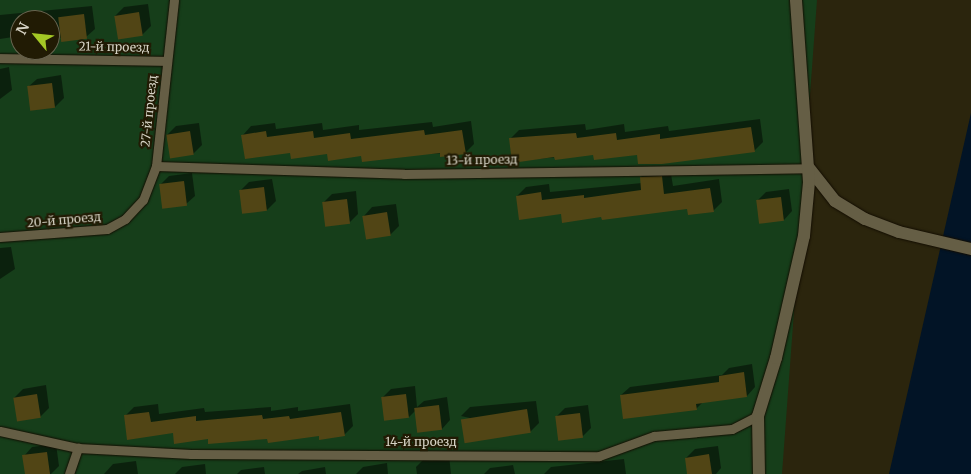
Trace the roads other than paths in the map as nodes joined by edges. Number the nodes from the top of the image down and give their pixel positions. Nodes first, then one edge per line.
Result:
1 (174, 0) edge
2 (796, 0) edge
3 (0, 58) edge
4 (167, 61) junction
5 (156, 166) junction
6 (809, 168) junction
7 (0, 237) edge
8 (971, 249) edge
9 (758, 416) junction
10 (0, 431) edge
11 (78, 448) junction
12 (69, 474) edge
13 (759, 474) edge

1 - 4 lane, 27-й проезд
2 - 6 street
3 - 4 lane, 21-й проезд
4 - 5 lane, 27-й проезд
5 - 6 lane, 13-й проезд
5 - 7 lane, 20-й проезд
6 - 8 street
6 - 9 street
9 - 11 lane, 14-й проезд
9 - 13 street
10 - 11 lane, 14-й проезд
11 - 12 lane

